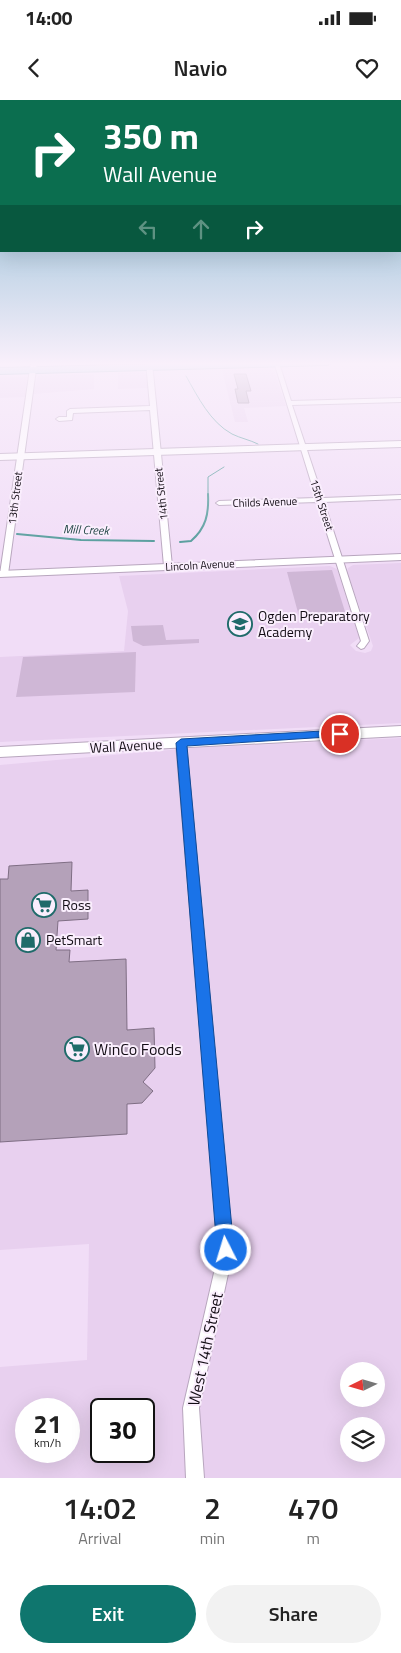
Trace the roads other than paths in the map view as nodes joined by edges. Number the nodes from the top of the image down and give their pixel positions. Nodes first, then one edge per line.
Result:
1 (24, 426) edge
2 (154, 426) edge
3 (296, 426) edge
4 (401, 444) edge
5 (303, 448) junction
6 (156, 452) junction
7 (20, 456) junction
8 (0, 457) edge
9 (401, 497) edge
10 (321, 500) junction
11 (219, 503) dead end
12 (401, 556) edge
13 (340, 559) junction
14 (168, 566) junction
15 (2, 574) edge
16 (361, 646) dead end
17 (401, 731) edge
18 (181, 743) junction
19 (0, 752) edge
20 (195, 1478) edge

1 - 7 street, 13th Street
2 - 6 street, 14th Street
3 - 5 street, 15th Street
4 - 5 street
5 - 6 street
5 - 10 street, 15th Street
6 - 7 street
6 - 14 street, 14th Street
7 - 8 street
7 - 15 street, 13th Street
9 - 10 street, Childs Avenue
10 - 11 street, Childs Avenue
10 - 13 street, 15th Street
12 - 13 street, Lincoln Avenue
13 - 14 street, Lincoln Avenue
13 - 16 street, 15th Street
14 - 15 street, Lincoln Avenue
17 - 18 main road, Wall Avenue
18 - 19 main road, Wall Avenue
18 - 20 street, West 14th Street

